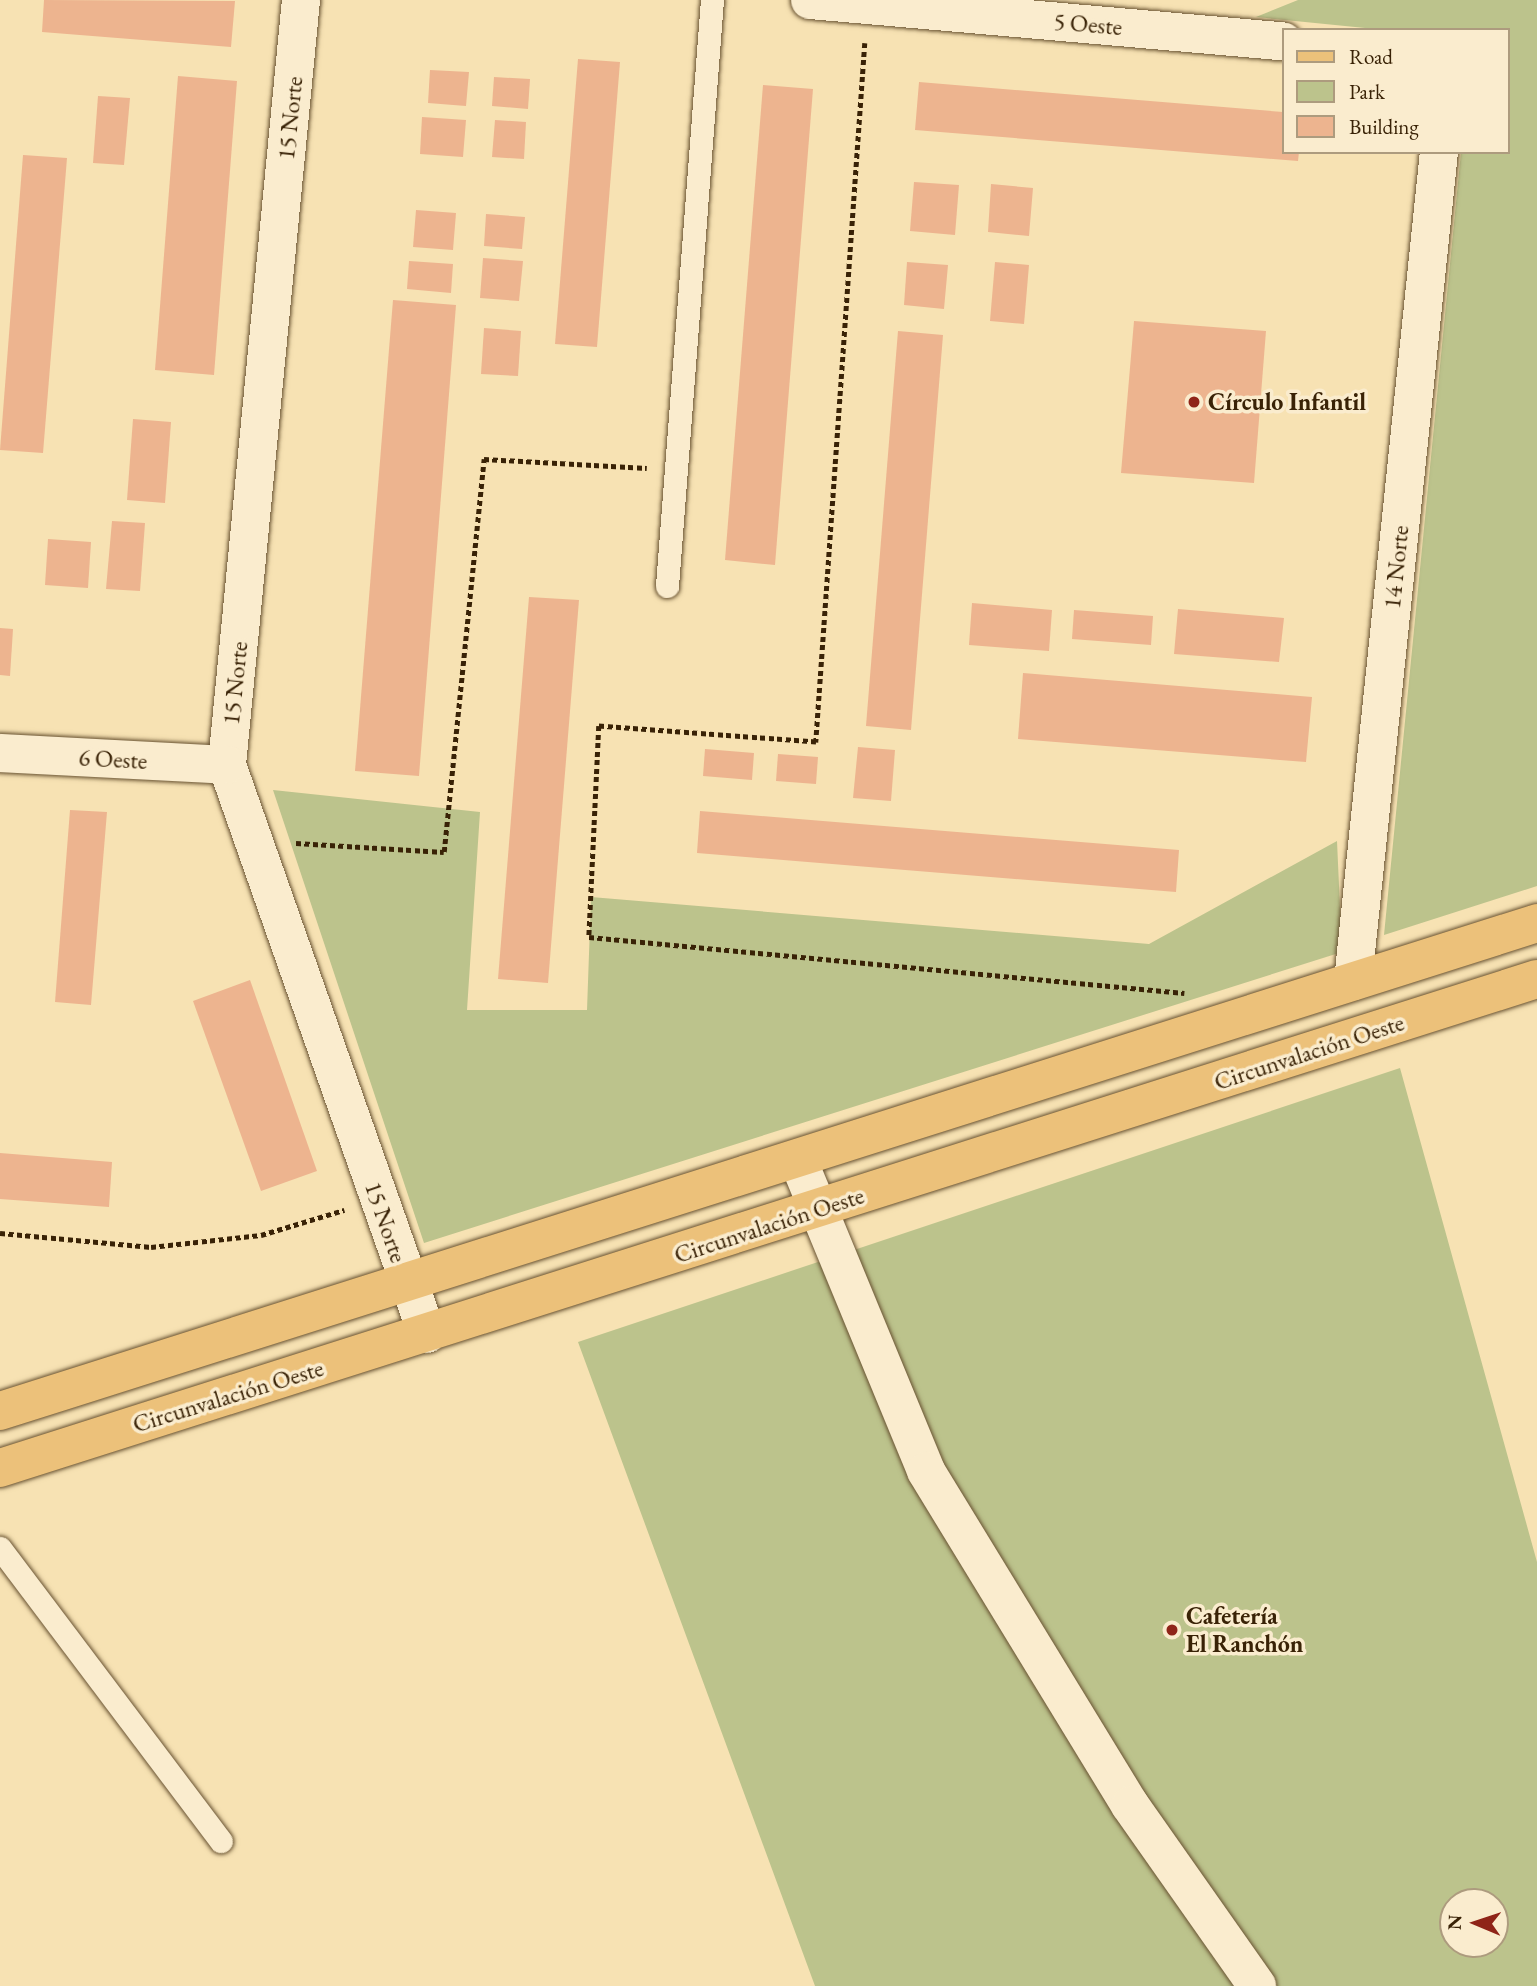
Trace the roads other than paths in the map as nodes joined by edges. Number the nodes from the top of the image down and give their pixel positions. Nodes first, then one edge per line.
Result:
1 (302, 0) edge
2 (712, 0) edge
3 (810, 0) edge
4 (1036, 10) edge
5 (1282, 41) edge
6 (1439, 154) edge
7 (667, 586) dead end
8 (0, 753) edge
9 (227, 765) junction
10 (1537, 923) edge
11 (1537, 979) edge
12 (1353, 981) junction
13 (798, 1160) junction
14 (820, 1208) junction
15 (407, 1279) junction
16 (427, 1334) junction
17 (0, 1411) edge
18 (0, 1468) edge
19 (0, 1548) edge
20 (221, 1841) dead end
21 (1257, 1986) edge

1 - 9 street, 15 Norte
2 - 7 lane
3 - 4 street, 5 Oeste
4 - 5 street, 5 Oeste
6 - 12 street, 14 Norte
8 - 9 street, 6 Oeste
9 - 15 street, 15 Norte
10 - 12 main road
11 - 14 main road, Circunvalación Oeste
12 - 13 main road
13 - 14 street
13 - 15 main road
14 - 16 main road, Circunvalación Oeste
14 - 21 street
15 - 16 street, 15 Norte
15 - 17 main road
16 - 18 main road, Circunvalación Oeste
19 - 20 lane

